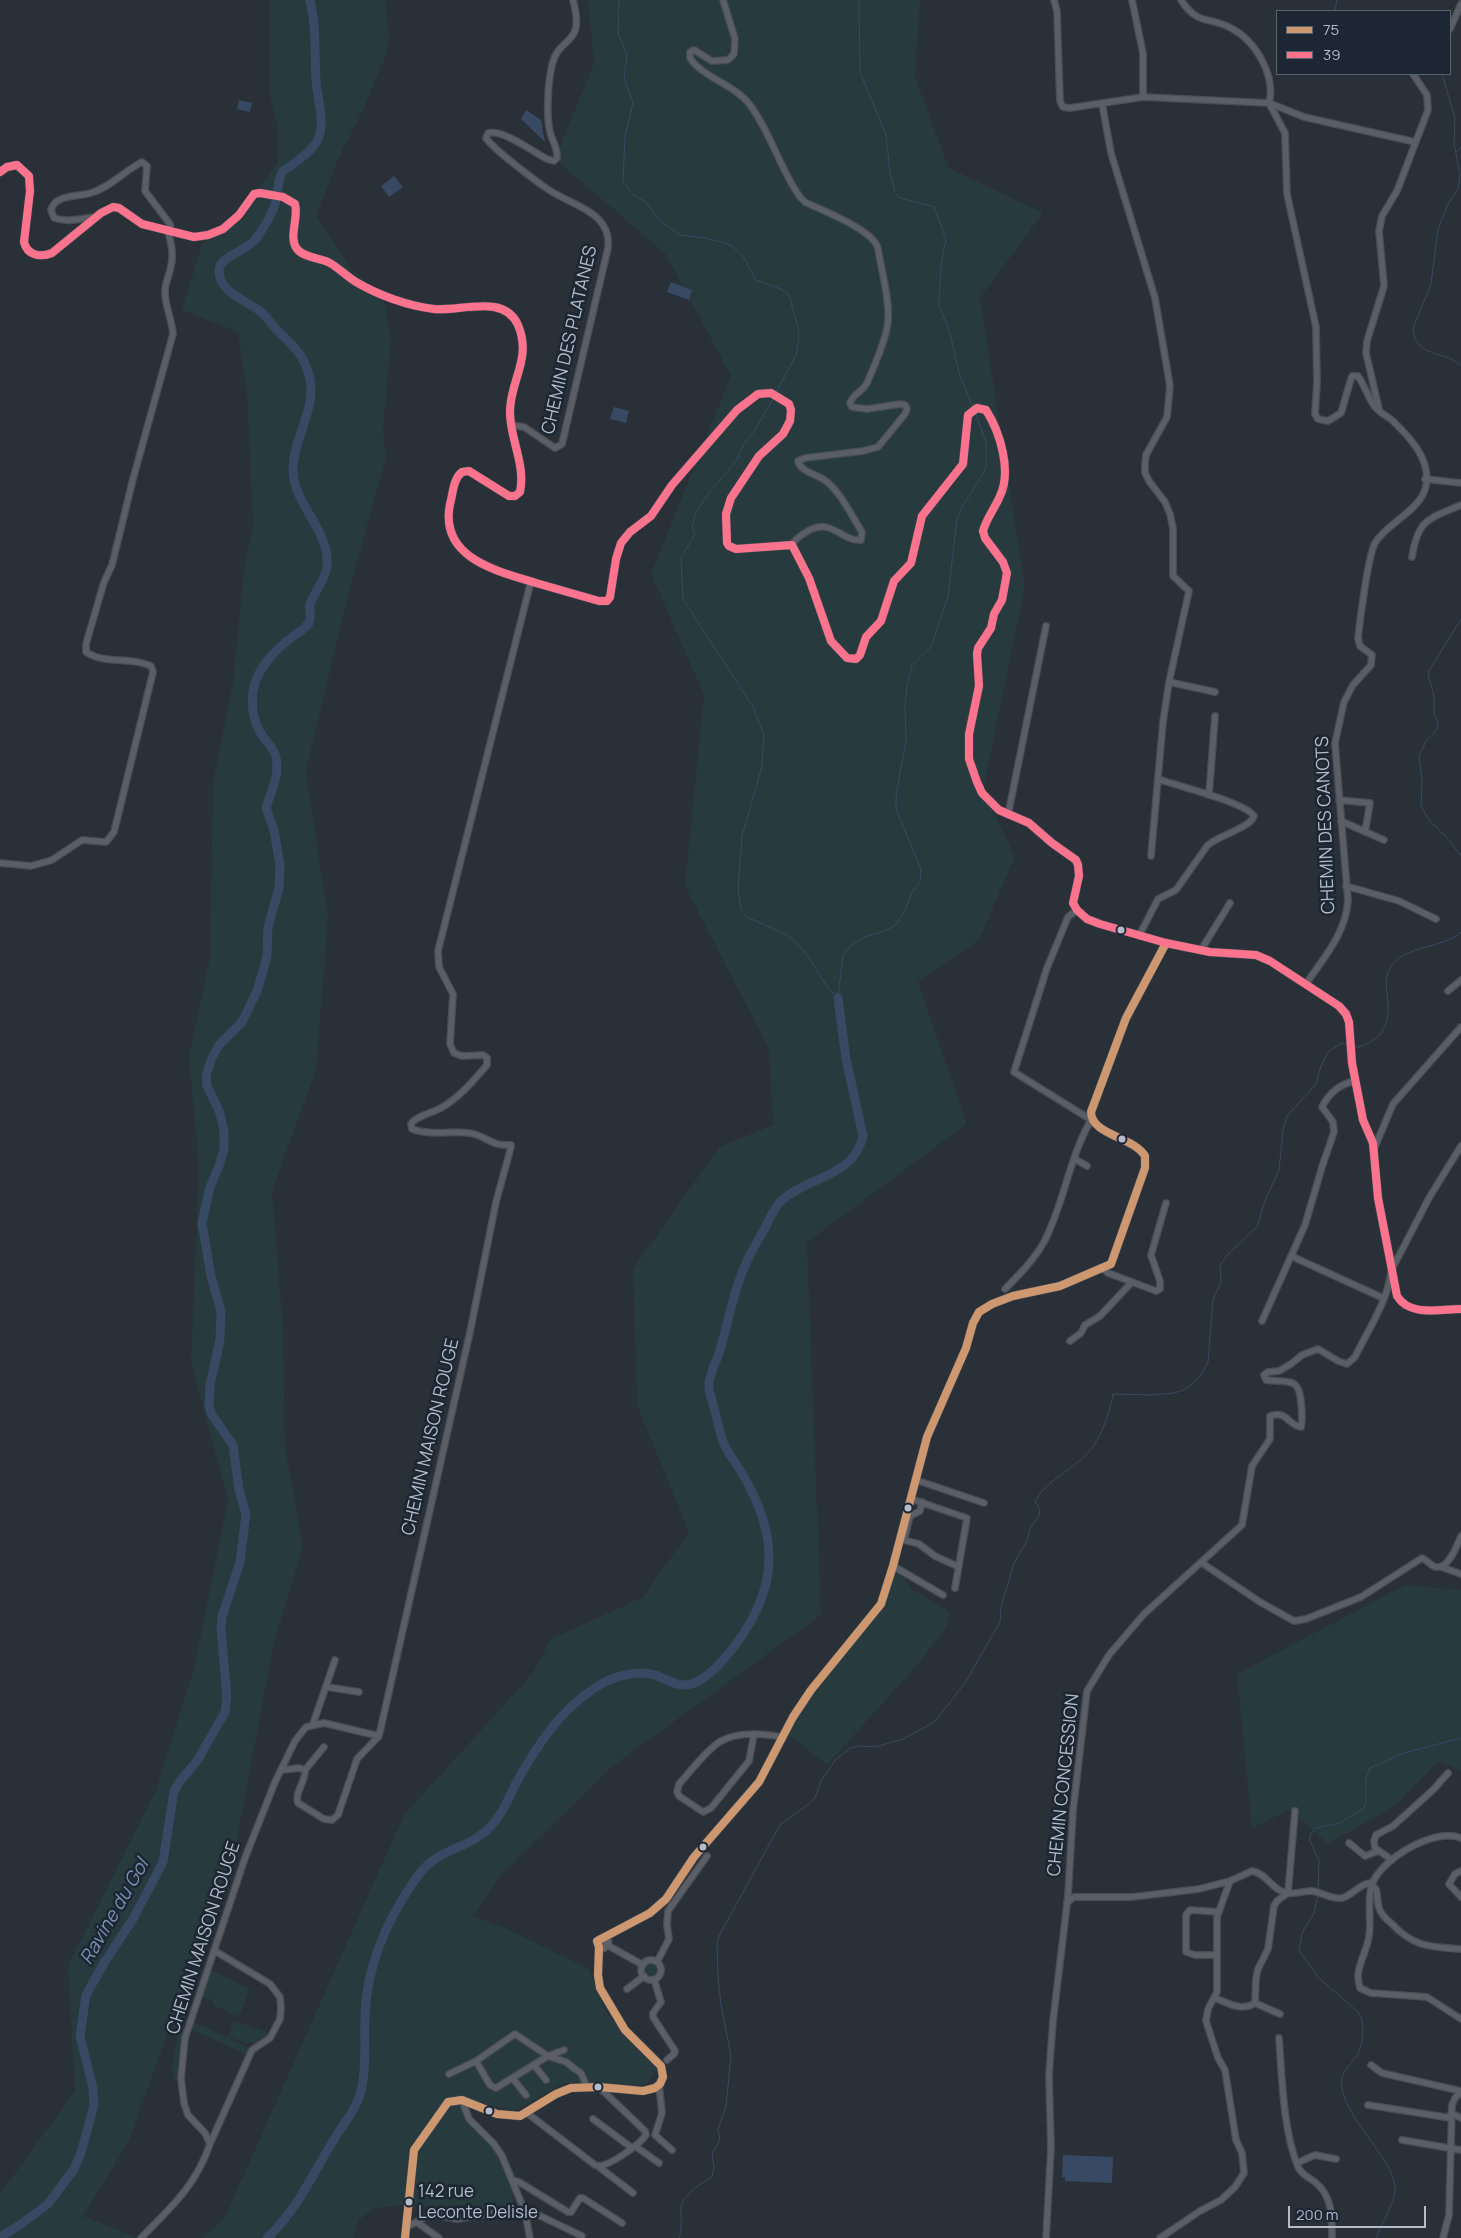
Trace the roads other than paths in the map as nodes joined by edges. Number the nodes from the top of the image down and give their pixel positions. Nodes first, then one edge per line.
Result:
1 (573, 0) edge
2 (723, 0) edge
3 (1054, 0) edge
4 (1132, 0) edge
5 (1181, 0) edge
6 (1461, 4) edge
7 (1451, 27) edge
8 (1414, 75) edge
9 (1143, 97) junction
10 (1102, 103) junction
11 (1269, 103) junction
12 (1415, 142) junction
13 (0, 172) edge
14 (97, 216) junction
15 (170, 232) junction
16 (1380, 411) junction
17 (511, 425) junction
18 (1425, 479) junction
19 (1461, 483) edge
20 (1461, 505) edge
21 (792, 545) junction
22 (1412, 557) dead end
23 (531, 581) junction
24 (1046, 626) dead end
25 (1169, 682) junction
26 (1215, 692) dead end
27 (1215, 716) dead end
28 (1158, 779) junction
29 (1209, 795) junction
30 (1339, 800) junction
31 (1008, 815) junction
32 (1341, 821) junction
33 (1365, 832) junction
34 (1384, 840) dead end
35 (1151, 856) dead end
36 (0, 863) edge
37 (1346, 886) junction
38 (1230, 903) dead end
39 (1077, 910) junction
40 (1436, 919) dead end
41 (1139, 936) junction
42 (1166, 943) junction
43 (1202, 950) junction
44 (1461, 980) edge
45 (1306, 984) junction
46 (1448, 991) dead end
47 (1461, 1027) edge
48 (1355, 1081) junction
49 (1092, 1121) junction
50 (1461, 1146) edge
51 (1374, 1149) junction
52 (1075, 1158) junction
53 (1087, 1166) dead end
54 (1166, 1204) dead end
55 (1291, 1256) junction
56 (1103, 1268) junction
57 (1391, 1271) junction
58 (1132, 1282) junction
59 (1005, 1290) dead end
60 (1383, 1298) junction
61 (1461, 1309) edge
62 (1262, 1321) dead end
63 (1070, 1340) dead end
64 (916, 1480) junction
65 (911, 1499) junction
66 (922, 1502) junction
67 (984, 1503) dead end
68 (1461, 1536) edge
69 (1202, 1563) junction
70 (893, 1566) junction
71 (1441, 1566) junction
72 (959, 1567) junction
73 (1461, 1574) edge
74 (954, 1588) dead end
75 (943, 1595) dead end
76 (334, 1660) dead end
77 (327, 1687) junction
78 (359, 1692) dead end
79 (313, 1724) junction
80 (754, 1734) junction
81 (379, 1736) junction
82 (783, 1737) junction
83 (324, 1747) dead end
84 (282, 1770) junction
85 (305, 1770) junction
86 (1448, 1773) dead end
87 (1295, 1811) dead end
88 (1461, 1838) edge
89 (1349, 1843) dead end
90 (1378, 1851) junction
91 (707, 1856) dead end
92 (1392, 1860) junction
93 (1461, 1871) edge
94 (1230, 1881) junction
95 (1372, 1884) junction
96 (1288, 1893) junction
97 (1461, 1897) edge
98 (1067, 1902) junction
99 (1219, 1912) junction
100 (604, 1944) junction
101 (1461, 1949) edge
102 (215, 1951) junction
103 (1216, 1955) junction
104 (656, 1962) junction
105 (643, 1965) junction
106 (644, 1976) junction
107 (654, 1979) junction
108 (626, 1989) dead end
109 (1215, 1998) junction
110 (1255, 2003) junction
111 (1280, 2014) dead end
112 (1461, 2019) edge
113 (1279, 2038) dead end
114 (564, 2050) dead end
115 (548, 2056) junction
116 (667, 2060) dead end
117 (476, 2061) junction
118 (1371, 2064) dead end
119 (534, 2065) junction
120 (449, 2074) dead end
121 (513, 2079) junction
122 (546, 2080) dead end
123 (658, 2085) junction
124 (587, 2087) junction
125 (599, 2087) junction
126 (1461, 2091) edge
127 (526, 2095) dead end
128 (462, 2100) junction
129 (1368, 2105) dead end
130 (527, 2113) junction
131 (1451, 2115) junction
132 (1461, 2118) edge
133 (593, 2119) dead end
134 (1402, 2140) dead end
135 (210, 2144) junction
136 (634, 2147) junction
137 (1451, 2147) junction
138 (672, 2150) dead end
139 (1461, 2150) edge
140 (1336, 2159) dead end
141 (659, 2163) dead end
142 (1297, 2164) junction
143 (599, 2167) junction
144 (512, 2180) junction
145 (634, 2193) dead end
146 (525, 2212) junction
147 (418, 2223) junction
148 (622, 2223) dead end
149 (407, 2227) junction
150 (582, 2236) dead end
151 (141, 2238) edge
152 (405, 2238) edge
153 (439, 2238) edge
154 (530, 2238) edge
155 (1046, 2238) edge
156 (1160, 2238) edge
157 (1332, 2238) edge
158 (1443, 2238) edge

1 - 17 street, CHEMIN DES PLATANES
2 - 21 street
3 - 10 street
4 - 9 street
5 - 11 street
6 - 7 street
8 - 12 street
9 - 10 street
9 - 11 street
10 - 25 street
11 - 12 street
11 - 16 street, CHEMIN DES CANOTS
12 - 16 street
13 - 14 main road
14 - 15 main road
14 - 15 street
15 - 17 main road
15 - 36 street
16 - 18 street, CHEMIN DES CANOTS
17 - 23 main road
18 - 19 street
18 - 30 street, CHEMIN DES CANOTS
20 - 22 street
21 - 23 main road
21 - 31 main road
23 - 81 street, CHEMIN MAISON ROUGE
24 - 31 street
25 - 26 street
25 - 28 street
27 - 29 street
28 - 29 street
28 - 35 street
29 - 41 street
30 - 32 street, CHEMIN DES CANOTS
30 - 33 street
31 - 39 main road
32 - 33 street
32 - 37 street, CHEMIN DES CANOTS
33 - 34 street
37 - 40 street
37 - 45 street, CHEMIN DES CANOTS
38 - 43 street
39 - 41 main road
39 - 49 street
41 - 42 main road
42 - 43 main road
42 - 49 main road
43 - 45 main road
44 - 46 street
45 - 48 main road
47 - 51 street
48 - 51 main road
48 - 55 street
49 - 52 street
49 - 56 main road
50 - 57 street, CHEMIN CONCESSION
51 - 57 main road
52 - 53 street
52 - 59 street
54 - 58 street
55 - 60 street
55 - 62 street
56 - 58 street
56 - 64 main road
57 - 60 street, CHEMIN CONCESSION
57 - 61 main road
58 - 63 street
60 - 69 street, CHEMIN CONCESSION
64 - 65 main road
64 - 67 street
65 - 66 street
65 - 70 main road
66 - 72 street
66 - 72 street
68 - 71 street
69 - 71 street
69 - 98 street, CHEMIN CONCESSION
70 - 75 street
70 - 82 main road
71 - 73 street
72 - 74 street
76 - 77 street
77 - 78 street
77 - 79 street
79 - 81 street
79 - 84 street, CHEMIN MAISON ROUGE
80 - 80 street
80 - 82 street
81 - 85 street, CHEMIN MAISON ROUGE
82 - 100 main road
83 - 85 street
84 - 85 street
84 - 102 street, CHEMIN MAISON ROUGE
86 - 90 street
87 - 96 street
88 - 92 street
89 - 90 street
90 - 92 street
91 - 104 street
92 - 95 street
93 - 97 street
94 - 96 street
94 - 98 street
94 - 99 street
95 - 96 street
95 - 101 street
95 - 112 street
96 - 110 street
98 - 155 street, CHEMIN CONCESSION
99 - 103 street
99 - 103 street
100 - 105 street
100 - 123 main road
102 - 135 street, CHEMIN MAISON ROUGE
102 - 135 street
103 - 109 street
104 - 105 street
104 - 107 street
105 - 106 street
106 - 107 street
106 - 108 street
107 - 116 street
109 - 110 street
109 - 156 street
110 - 111 street
113 - 142 street
114 - 115 street
115 - 117 street
115 - 119 street
115 - 124 street
117 - 120 street
117 - 121 street
118 - 126 street
119 - 121 street
119 - 122 street
121 - 127 street
123 - 125 main road
123 - 138 street
124 - 125 main road
124 - 130 main road
125 - 136 street
126 - 131 street
128 - 130 main road
128 - 144 street
128 - 149 main road
129 - 131 street
130 - 143 street
131 - 132 street
131 - 137 street
133 - 136 street
134 - 137 street
135 - 151 street
136 - 141 street
136 - 143 street
137 - 139 street
137 - 158 street
140 - 142 street
142 - 157 street
143 - 145 street
144 - 146 street
144 - 148 street
146 - 147 street
146 - 150 street
146 - 154 street
147 - 149 street
147 - 153 street
149 - 152 main road

